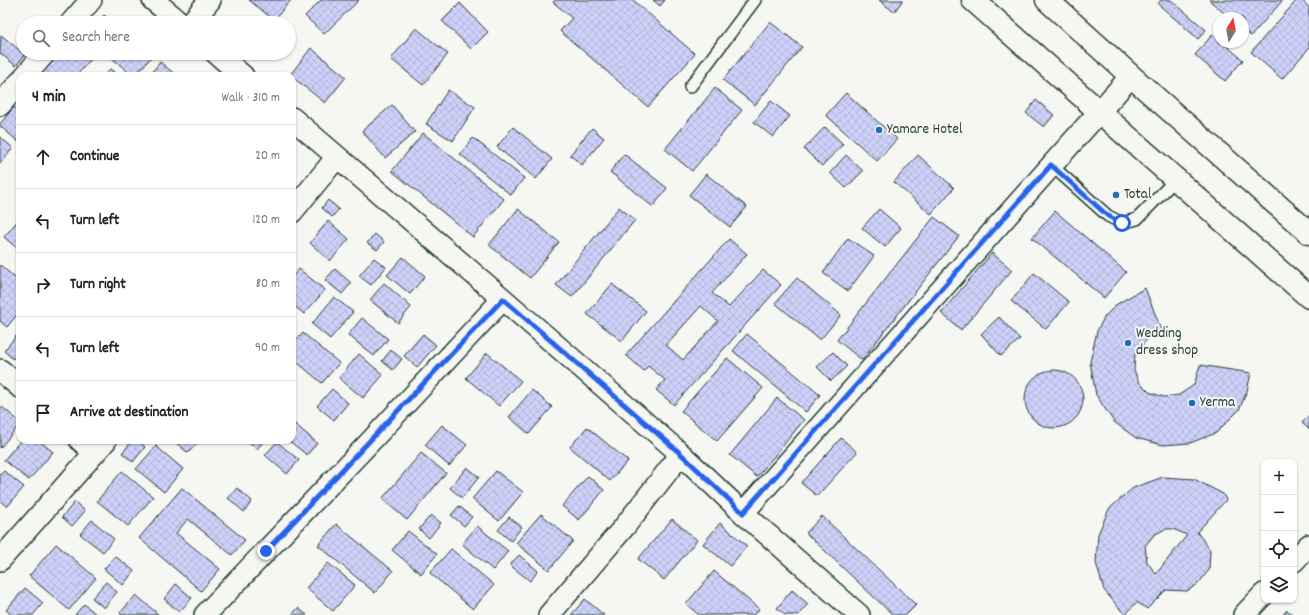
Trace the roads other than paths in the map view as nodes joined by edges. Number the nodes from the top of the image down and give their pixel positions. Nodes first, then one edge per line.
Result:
1 (91, 0) edge
2 (153, 0) edge
3 (210, 0) edge
4 (755, 0) edge
5 (973, 0) edge
6 (1047, 0) edge
7 (77, 16) edge
8 (172, 16) edge
9 (197, 16) edge
10 (39, 60) edge
11 (224, 60) edge
12 (28, 72) edge
13 (238, 72) edge
14 (1131, 76) junction
15 (16, 87) edge
16 (690, 87) dead end
17 (0, 105) edge
18 (1099, 111) junction
19 (296, 121) edge
20 (337, 157) junction
21 (1051, 165) junction
22 (1176, 179) junction
23 (296, 207) edge
24 (1309, 233) edge
25 (1309, 297) edge
26 (503, 299) junction
27 (0, 370) edge
28 (16, 384) edge
29 (94, 444) edge
30 (681, 454) junction
31 (743, 513) junction
32 (1309, 545) edge
33 (1297, 558) edge
34 (0, 560) edge
35 (1261, 597) edge
36 (205, 615) edge
37 (549, 615) edge
38 (859, 615) edge
39 (1244, 615) edge

1 - 7 street
2 - 8 street
3 - 9 street
4 - 16 lane
5 - 18 main road
6 - 14 main road
10 - 12 street
11 - 13 street
14 - 18 street
14 - 24 main road
15 - 17 street
18 - 21 street
18 - 22 main road
19 - 20 street
20 - 23 street
20 - 26 street
21 - 22 lane
21 - 31 street
22 - 25 main road
26 - 30 street
26 - 36 street
27 - 28 street
29 - 34 street
30 - 31 street
30 - 37 street
31 - 38 street
32 - 33 street
35 - 39 street

